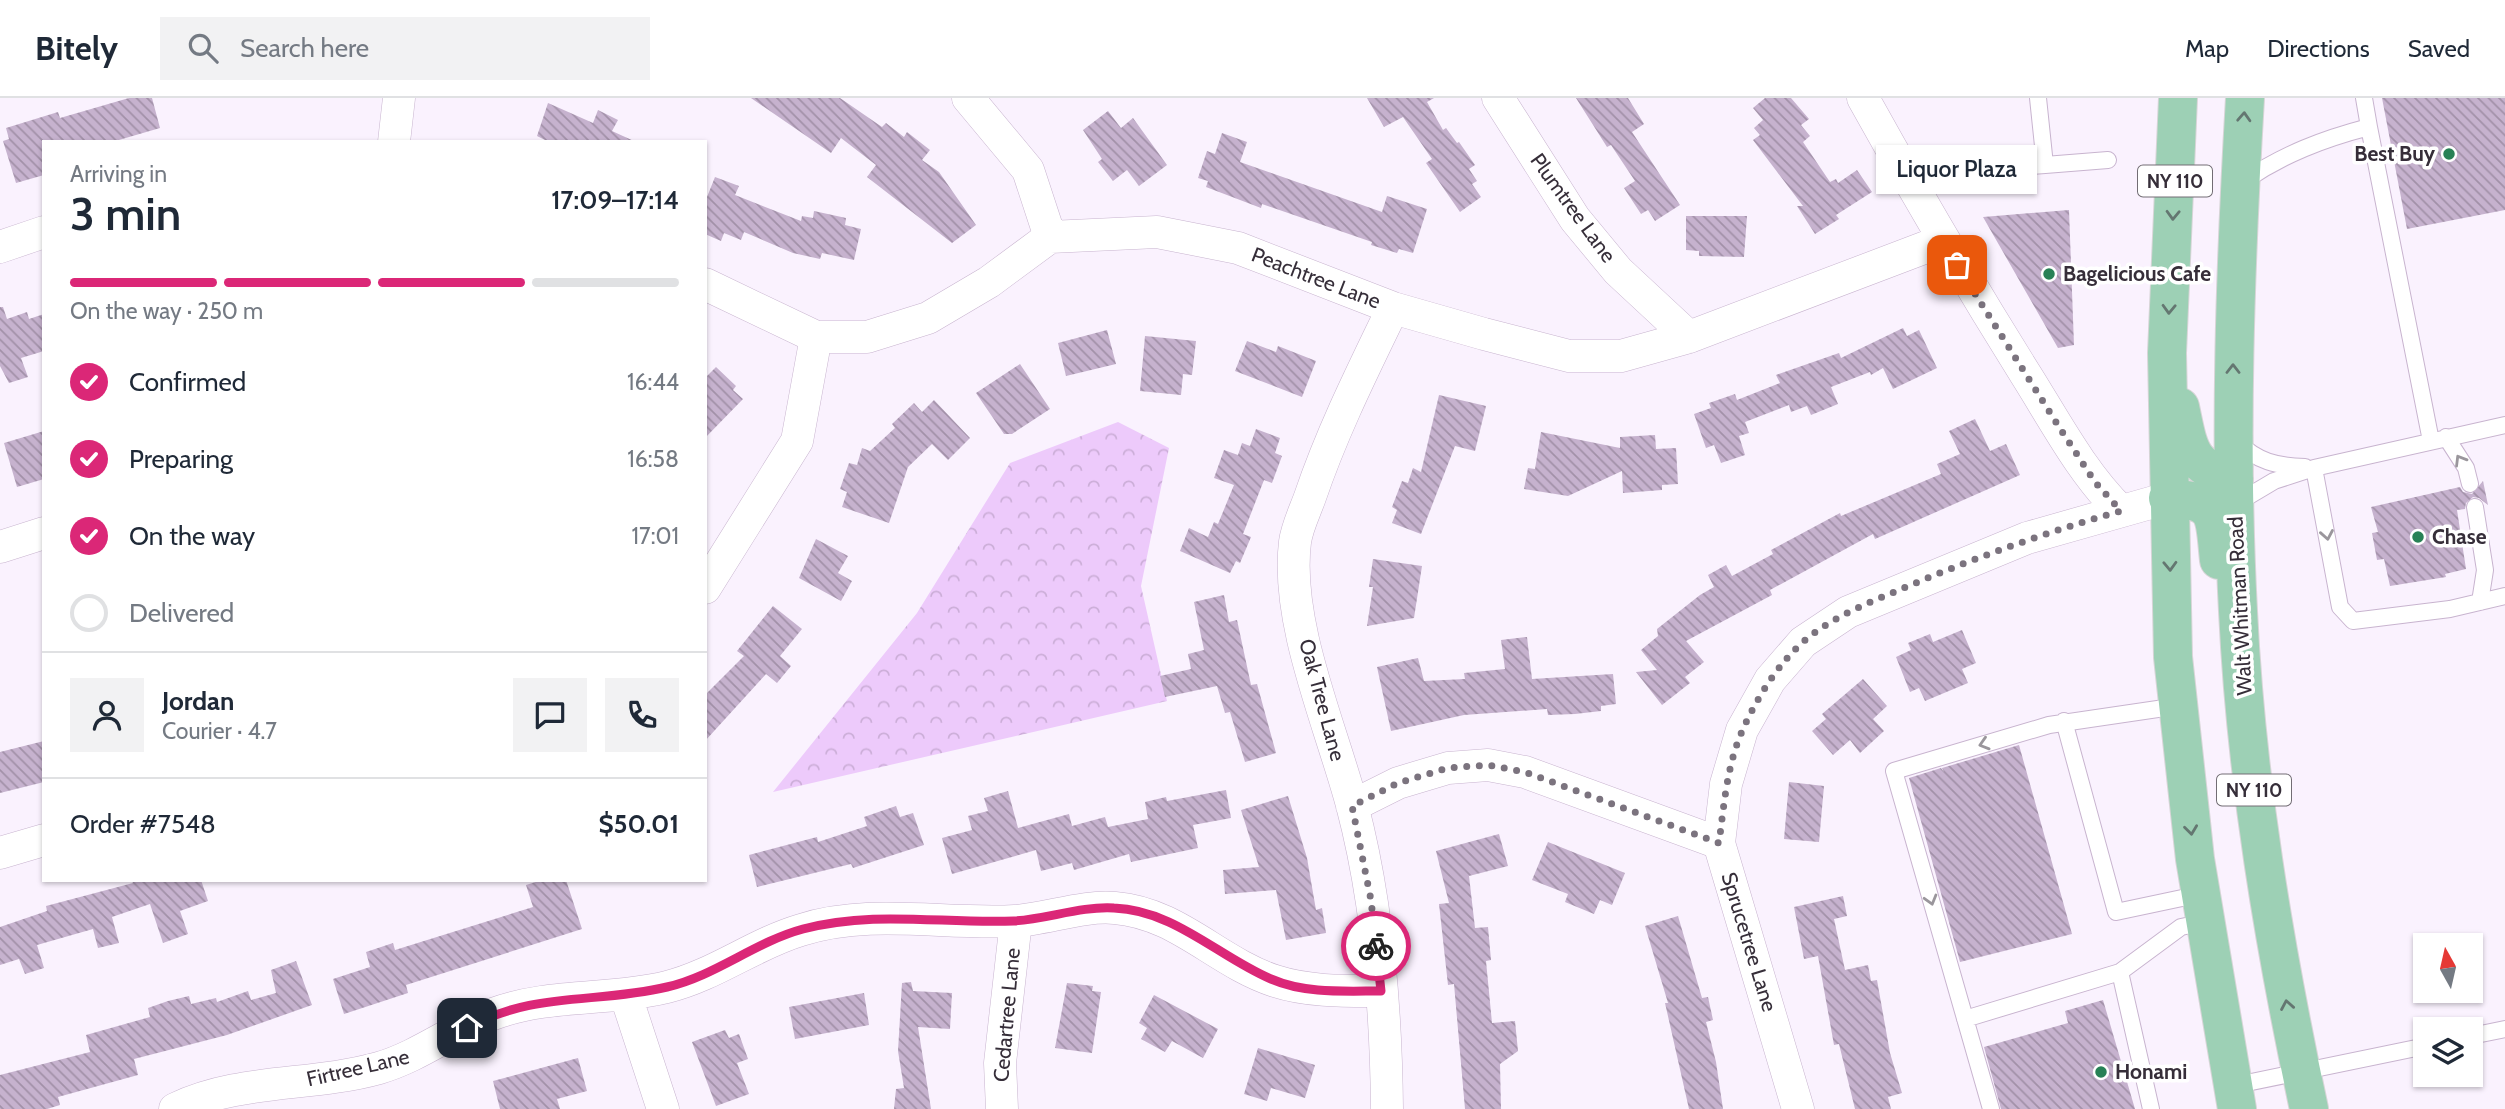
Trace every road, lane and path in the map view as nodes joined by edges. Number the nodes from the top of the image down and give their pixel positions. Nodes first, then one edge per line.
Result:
1 (399, 98) edge
2 (968, 98) edge
3 (1498, 98) edge
4 (1863, 98) edge
5 (2038, 98) edge
6 (2178, 98) edge
7 (2245, 98) edge
8 (2364, 98) edge
9 (2369, 127) junction
10 (394, 140) edge
11 (2108, 160) dead end
12 (2045, 165) junction
13 (1981, 170) dead end
14 (2240, 183) junction
15 (42, 233) edge
16 (1050, 237) junction
17 (1942, 241) junction
18 (0, 247) edge
19 (707, 285) edge
20 (1393, 308) junction
21 (816, 337) junction
22 (1689, 337) junction
23 (2167, 353) junction
24 (2505, 425) edge
25 (2233, 437) junction
26 (2439, 439) junction
27 (2314, 468) junction
28 (2470, 484) dead end
29 (2235, 492) junction
30 (2168, 498) junction
31 (2476, 507) dead end
32 (2121, 511) junction
33 (42, 534) edge
34 (0, 547) edge
35 (707, 585) edge
36 (2505, 596) edge
37 (2480, 602) junction
38 (2178, 706) junction
39 (2057, 723) junction
40 (2246, 724) junction
41 (1352, 806) junction
42 (42, 841) edge
43 (1719, 843) junction
44 (0, 853) edge
45 (2203, 908) junction
46 (1016, 921) junction
47 (2120, 972) junction
48 (1381, 991) junction
49 (626, 996) junction
50 (1965, 1019) junction
51 (2505, 1029) edge
52 (2483, 1034) edge
53 (2413, 1049) edge
54 (2301, 1072) junction
55 (2234, 1097) edge
56 (175, 1109) edge
57 (663, 1109) edge
58 (1002, 1109) edge
59 (1387, 1109) edge
60 (1797, 1109) edge
61 (1991, 1109) edge
62 (2151, 1109) edge
63 (2309, 1109) edge

1 - 10 street
2 - 16 street
3 - 22 street, Plumtree Lane
4 - 17 street
5 - 12 lane
6 -> 23 main road, NY 110
14 -> 7 main road, Walt Whitman Road / NY 110
8 - 9 lane
9 - 14 lane
9 - 26 lane
11 - 12 lane
12 - 13 lane
25 -> 14 main road, Walt Whitman Road / NY 110
15 - 18 street
16 - 20 street, Peachtree Lane
16 - 21 street
17 - 22 street, Peachtree Lane
17 - 32 street
19 - 21 street
20 - 22 street, Peachtree Lane
20 - 41 street, Oak Tree Lane
21 - 35 street
23 - 29 main road
23 - 30 main road, NY 110
24 - 26 lane
25 - 27 lane
25 - 29 main road, Walt Whitman Road / NY 110
26 - 27 lane
28 -> 26 lane
27 - 29 lane
27 -> 37 lane
29 - 40 main road, Walt Whitman Road / NY 110
30 - 32 street, Sprucetree Lane
30 -> 38 main road, NY 110
30 - 40 main road
31 - 37 lane
32 - 43 street, Sprucetree Lane
33 - 34 street
36 - 37 lane
38 - 39 lane
38 -> 45 main road, NY 110
39 - 45 lane
39 -> 50 lane
54 -> 40 main road, Walt Whitman Road / NY 110
41 - 43 street
41 - 48 street, Oak Tree Lane
42 - 44 street
43 - 60 street, Sprucetree Lane
45 - 47 lane
45 - 55 main road, NY 110
46 - 48 street, Firtree Lane
46 - 49 street, Firtree Lane
46 - 58 street, Cedartree Lane
47 - 50 lane
47 - 62 lane
48 - 59 street, Oak Tree Lane
49 - 56 street, Firtree Lane
49 - 57 street
50 - 61 lane
51 - 52 lane
53 - 54 lane
54 - 55 lane
54 - 63 main road, Walt Whitman Road / NY 110

